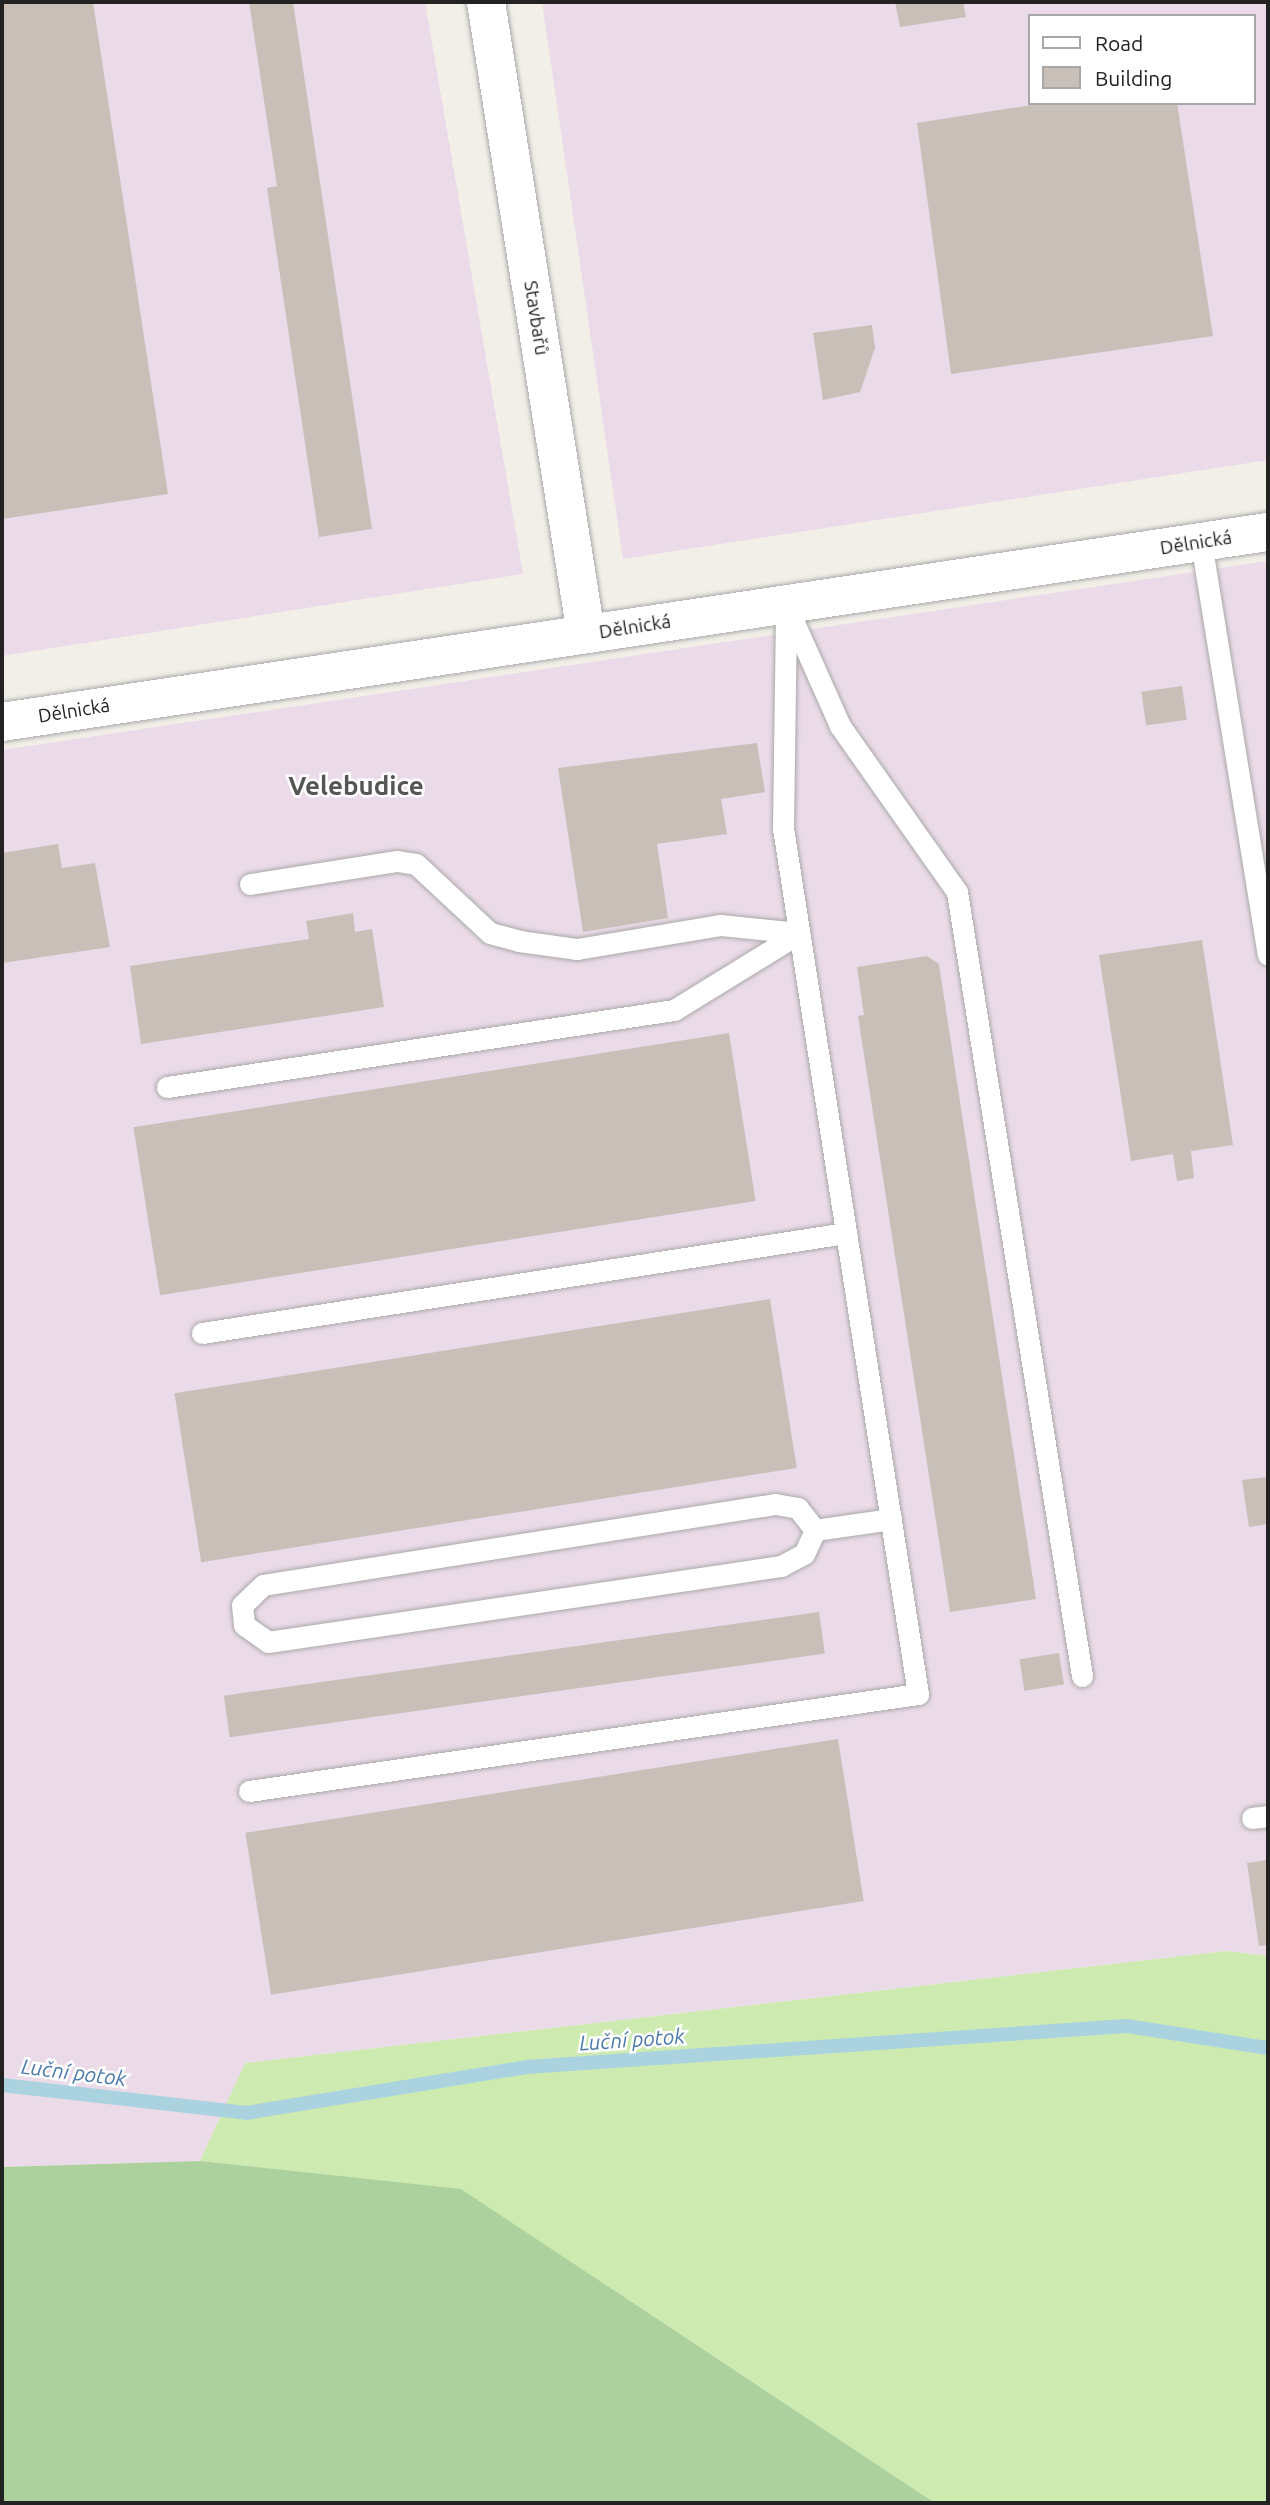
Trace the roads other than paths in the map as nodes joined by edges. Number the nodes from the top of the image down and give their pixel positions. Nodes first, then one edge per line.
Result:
1 (486, 2) edge
2 (1268, 532) edge
3 (1201, 542) junction
4 (786, 604) junction
5 (586, 635) junction
6 (2, 722) edge
7 (250, 884) dead end
8 (799, 933) junction
9 (1268, 955) edge
10 (167, 1087) dead end
11 (846, 1233) junction
12 (202, 1333) dead end
13 (891, 1519) junction
14 (815, 1530) junction
15 (1082, 1676) dead end
16 (249, 1791) dead end

1 - 5 street, Stavbařů
2 - 3 street, Dělnická
3 - 4 street, Dělnická
3 - 9 lane
4 - 5 street, Dělnická
4 - 8 lane
4 - 15 lane
5 - 6 street, Dělnická
7 - 8 lane
8 - 10 lane
8 - 11 lane
11 - 12 lane
11 - 13 lane
13 - 14 lane
13 - 16 lane
14 - 14 lane

